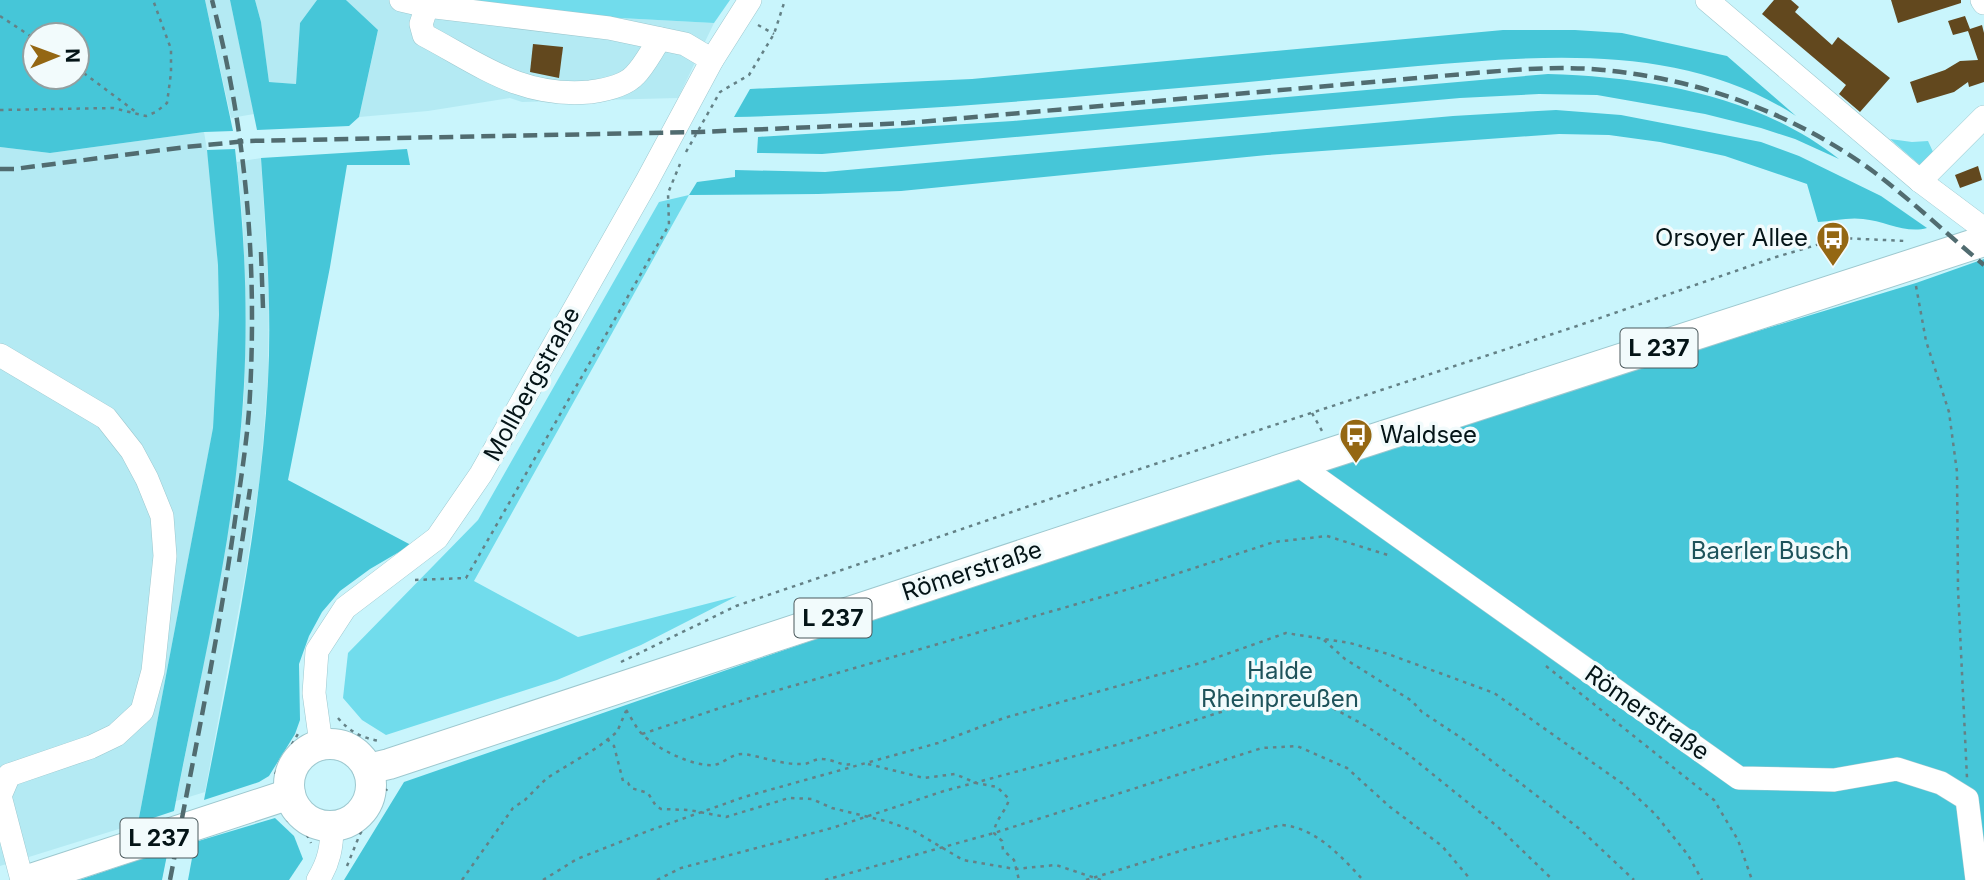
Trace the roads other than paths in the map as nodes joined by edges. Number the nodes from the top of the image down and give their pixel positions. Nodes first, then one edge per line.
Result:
1 (401, 0) edge
2 (750, 0) edge
3 (1718, 3) edge
4 (427, 6) junction
5 (660, 39) junction
6 (712, 60) junction
7 (1984, 117) edge
8 (1920, 181) junction
9 (1984, 229) edge
10 (1984, 242) edge
11 (0, 355) edge
12 (1297, 464) junction
13 (319, 732) junction
14 (380, 758) junction
15 (277, 792) junction
16 (321, 834) junction
17 (22, 880) edge
18 (28, 880) edge
19 (318, 880) edge
20 (1977, 880) edge

1 - 4 street
2 - 6 street, Mollbergstraße
3 - 8 street
4 - 5 street
4 - 5 street
5 - 6 street
6 - 13 street, Mollbergstraße
7 - 8 street
8 - 9 street
10 - 12 main road, Römerstraße / L 237
11 - 17 street
12 - 14 main road, Römerstraße / L 237
12 - 20 street, Römerstraße
13 - 14 main road
13 - 15 main road
14 - 16 main road
15 - 16 main road
15 - 18 main road, L 237
16 - 19 street

